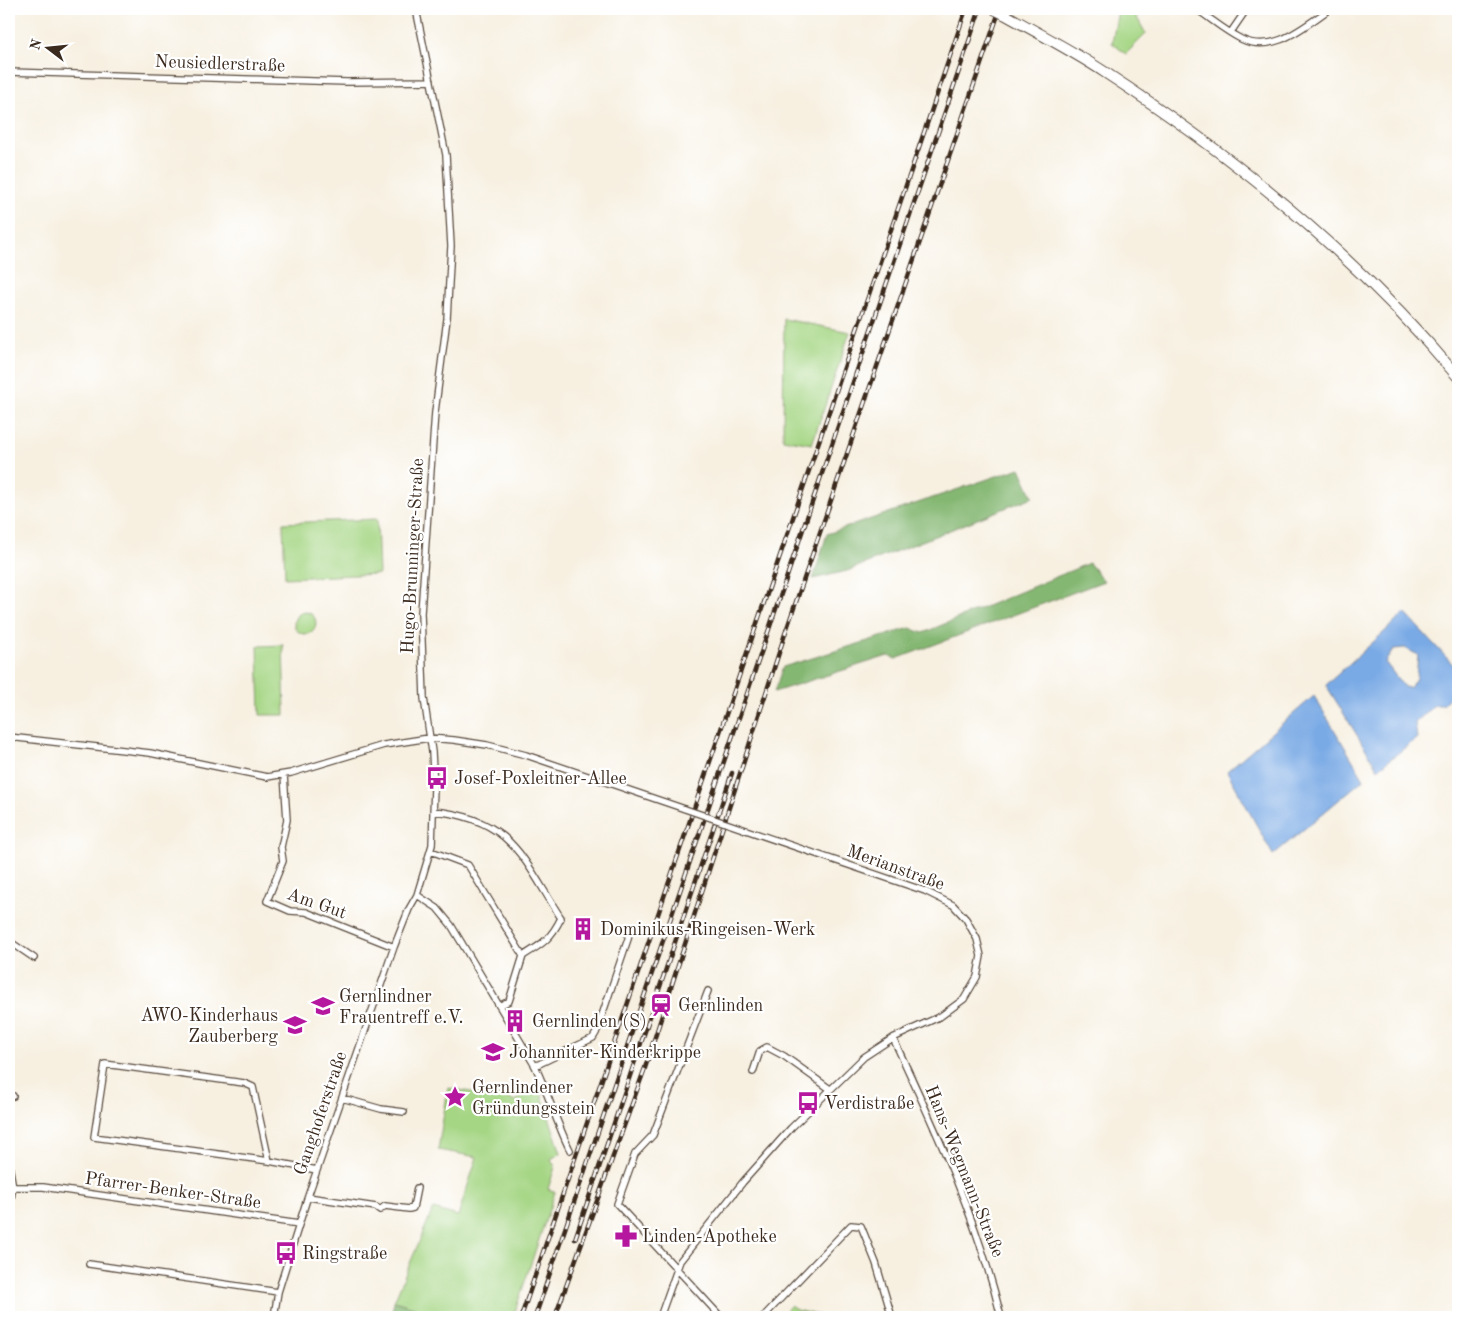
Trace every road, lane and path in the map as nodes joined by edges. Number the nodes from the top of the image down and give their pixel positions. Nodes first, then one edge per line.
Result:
1 (416, 9) edge
2 (994, 9) edge
3 (1196, 9) edge
4 (1330, 9) edge
5 (1244, 13) dead end
6 (1231, 32) junction
7 (9, 72) edge
8 (431, 81) junction
9 (1458, 377) edge
10 (9, 737) edge
11 (429, 738) junction
12 (284, 775) junction
13 (434, 811) junction
14 (431, 851) junction
15 (417, 895) junction
16 (629, 932) dead end
17 (9, 941) edge
18 (394, 947) junction
19 (523, 956) junction
20 (34, 958) dead end
21 (708, 991) dead end
22 (499, 1006) junction
23 (893, 1038) junction
24 (534, 1066) junction
25 (753, 1072) dead end
26 (830, 1089) junction
27 (342, 1098) junction
28 (404, 1112) dead end
29 (570, 1150) dead end
30 (269, 1161) junction
31 (9, 1165) edge
32 (317, 1170) junction
33 (13, 1187) junction
34 (417, 1188) dead end
35 (308, 1196) junction
36 (9, 1209) edge
37 (299, 1224) junction
38 (89, 1264) dead end
39 (676, 1270) junction
40 (278, 1292) junction
41 (274, 1317) edge
42 (660, 1317) edge
43 (721, 1317) edge
44 (763, 1317) edge
45 (892, 1317) edge
46 (1001, 1317) edge

1 - 8 street, Hugo-Brunninger-Straße
2 - 9 highway, bridge
3 - 6 street
4 - 6 street
5 - 6 street
7 - 8 street, Neusiedlerstraße
8 - 11 street, Hugo-Brunninger-Straße
10 - 12 street
11 - 12 street
11 - 13 street, Hugo-Brunninger-Straße
11 - 23 street, Merianstraße, bridge
12 - 18 street, Am Gut
13 - 14 street, Hugo-Brunninger-Straße
13 - 19 street
14 - 15 street, Hugo-Brunninger-Straße
14 - 19 street
15 - 18 street, Ganghoferstraße
15 - 22 street
16 - 24 street
17 - 20 street
18 - 27 street, Ganghoferstraße
19 - 22 street
21 - 39 street
22 - 24 street
23 - 26 street, Merianstraße
23 - 46 street, Hans-Wegmann-Straße
24 - 29 street
25 - 26 street
26 - 39 street, Merianstraße
27 - 28 street
27 - 32 street, Ganghoferstraße
30 - 30 street
30 - 32 street
31 - 33 street
32 - 35 street, Ganghoferstraße
33 - 36 street
33 - 37 street, Pfarrer-Benker-Straße
34 - 35 street
35 - 37 street, Ganghoferstraße
37 - 40 street, Ganghoferstraße
38 - 40 street
39 - 42 street, Merianstraße
39 - 43 street
40 - 41 street, Ganghoferstraße
44 - 45 street

